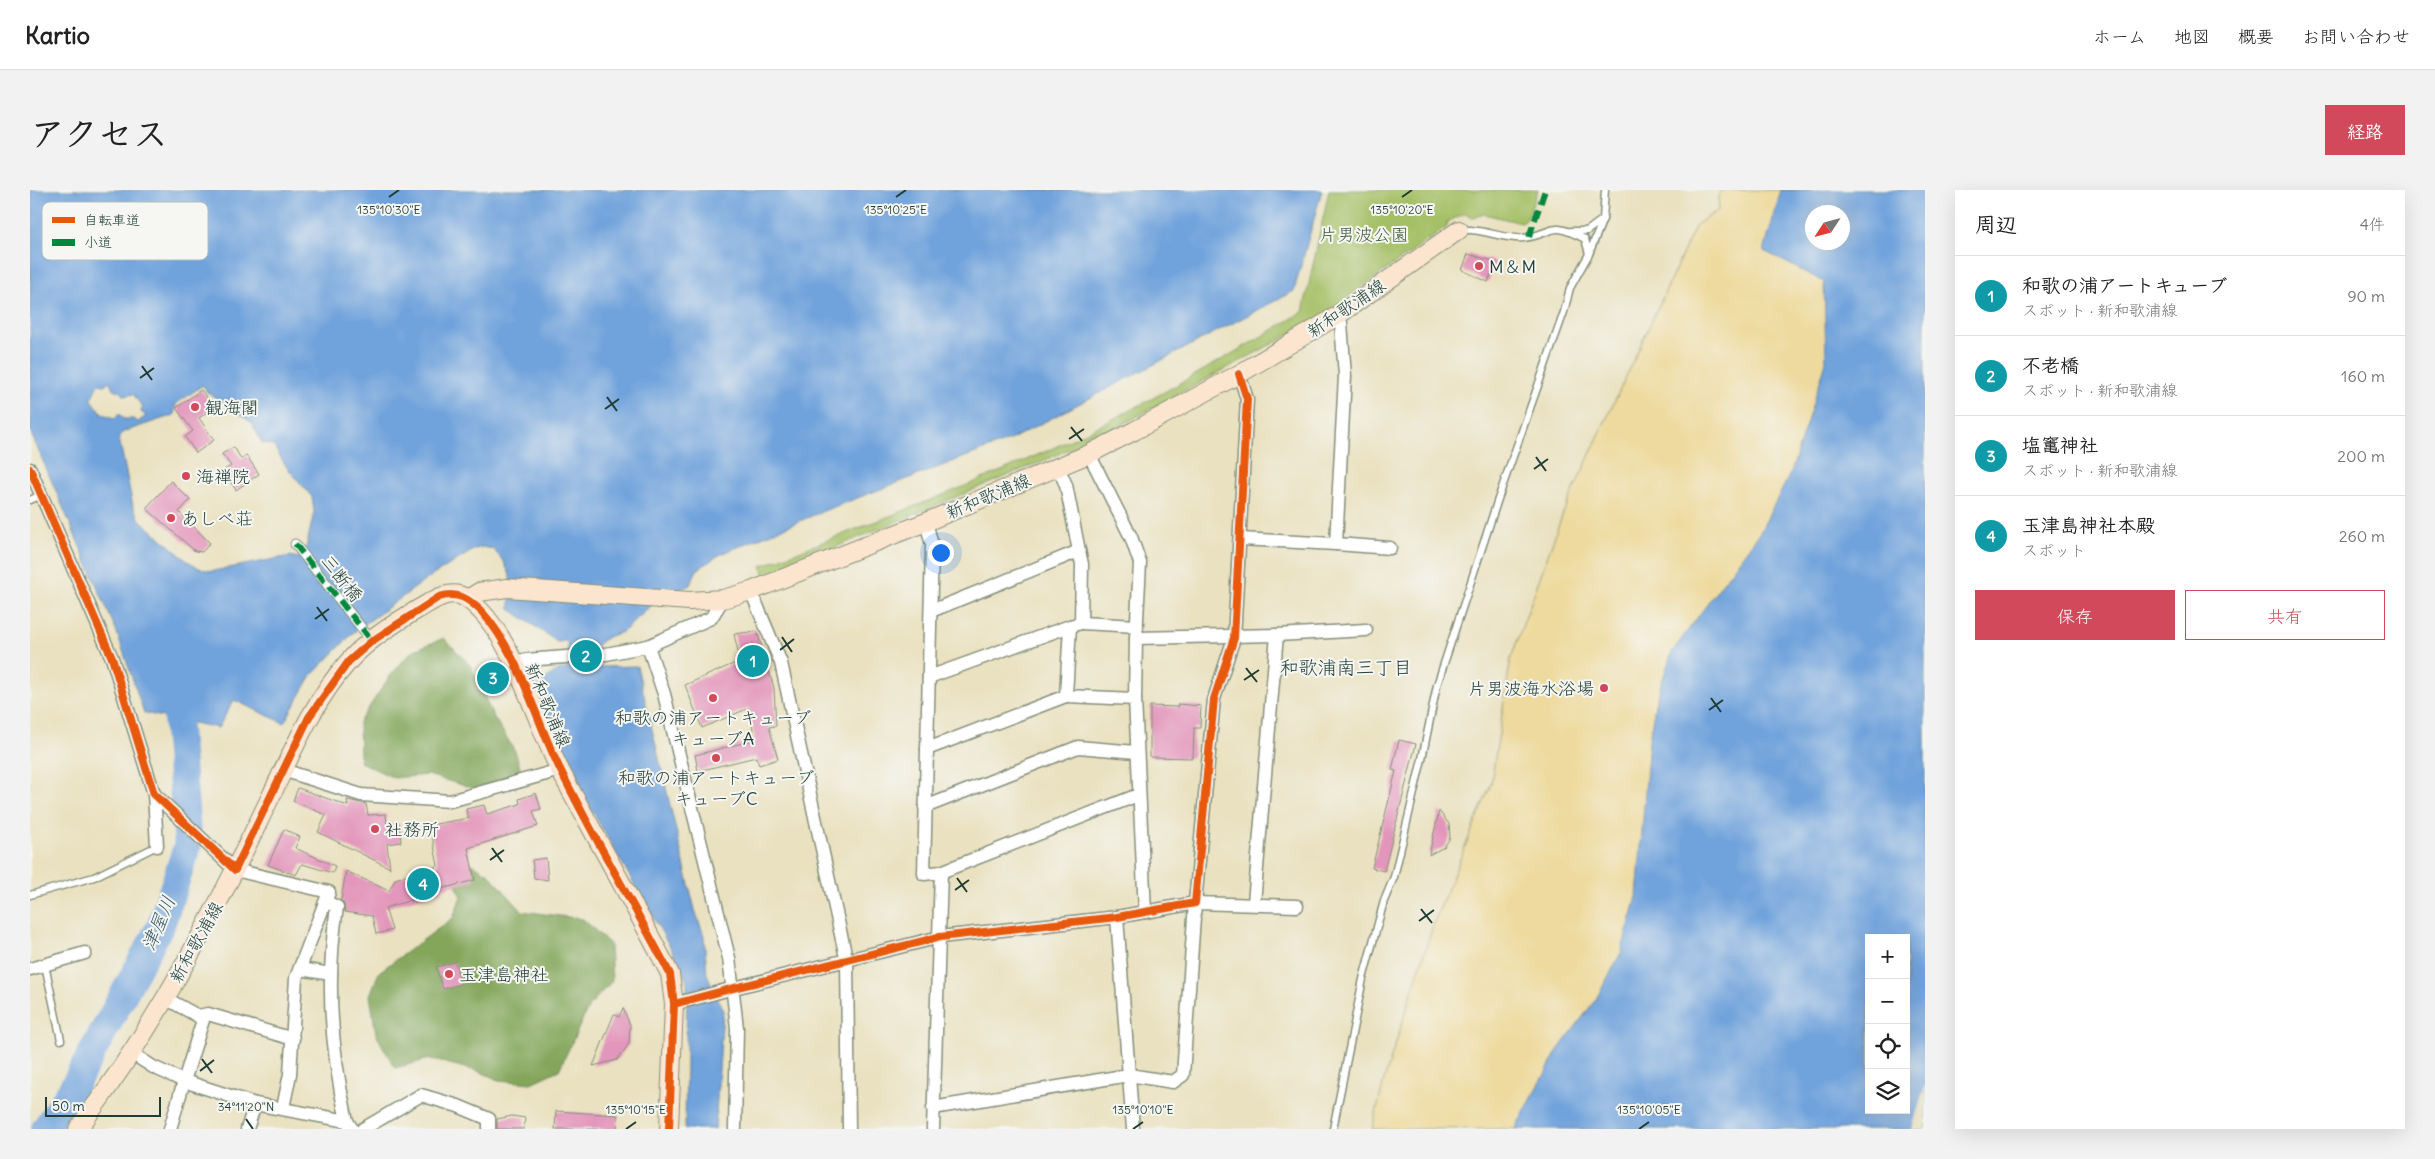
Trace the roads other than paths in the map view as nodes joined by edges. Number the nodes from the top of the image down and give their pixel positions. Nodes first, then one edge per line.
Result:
1 (1605, 190) edge
2 (1603, 219) junction
3 (1459, 230) joint
4 (1569, 231) junction
5 (1590, 254) junction
6 (1338, 316) junction
7 (1239, 374) junction
8 (1089, 454) junction
9 (1058, 467) junction
10 (30, 469) edge
11 (36, 497) edge
12 (926, 522) junction
13 (1240, 539) junction
14 (295, 544) dead end
15 (1336, 544) junction
16 (1390, 548) dead end
17 (1080, 551) junction
18 (751, 591) junction
19 (468, 599) junction
20 (723, 599) junction
21 (931, 611) junction
22 (1075, 625) junction
23 (1366, 630) dead end
24 (1137, 632) junction
25 (368, 636) junction
26 (1277, 636) junction
27 (1234, 638) junction
28 (648, 646) junction
29 (512, 661) junction
30 (929, 677) junction
31 (1066, 696) junction
32 (1135, 699) junction
33 (927, 749) junction
34 (1136, 752) junction
35 (283, 770) junction
36 (560, 770) junction
37 (1138, 795) junction
38 (159, 797) junction
39 (926, 807) junction
40 (157, 846) joint
41 (235, 870) junction
42 (941, 872) junction
43 (30, 895) edge
44 (327, 902) junction
45 (1195, 903) junction
46 (1254, 903) junction
47 (1297, 906) dead end
48 (1145, 912) junction
49 (1117, 917) junction
50 (940, 937) junction
51 (85, 953) dead end
52 (847, 962) junction
53 (45, 965) junction
54 (30, 969) edge
55 (300, 969) junction
56 (331, 974) junction
57 (729, 989) junction
58 (165, 998) junction
59 (679, 1003) junction
60 (198, 1016) junction
61 (292, 1039) junction
62 (61, 1040) dead end
63 (133, 1054) junction
64 (1129, 1076) junction
65 (184, 1081) junction
66 (255, 1104) junction
67 (283, 1108) junction
68 (933, 1108) junction
69 (349, 1125) edge
70 (78, 1129) edge
71 (170, 1129) edge
72 (247, 1129) edge
73 (363, 1129) edge
74 (489, 1129) edge
75 (669, 1129) edge
76 (735, 1129) edge
77 (849, 1129) edge
78 (933, 1129) edge
79 (1133, 1129) edge
80 (1333, 1129) edge

1 - 2 lane
2 - 4 lane
2 - 5 lane
3 - 4 lane
3 - 6 main road, 新和歌浦線
4 - 5 lane
5 - 80 lane
6 - 7 main road, 新和歌浦線
6 - 15 street
7 - 8 main road, 新和歌浦線
7 - 13 street
8 - 9 main road, 新和歌浦線
8 - 24 street
9 - 12 main road, 新和歌浦線
9 - 17 street
10 - 11 street
11 - 38 street
12 - 18 main road, 新和歌浦線
12 - 21 street
13 - 15 street
13 - 27 street
14 - 25 street, 三断橋
15 - 16 street
17 - 21 street
17 - 22 street
18 - 20 main road, 新和歌浦線
18 - 52 street
19 - 20 main road, 新和歌浦線
19 - 25 main road, 新和歌浦線
19 - 29 main road, 新和歌浦線
20 - 28 street
21 - 30 street
22 - 24 street
22 - 30 street
22 - 31 street
23 - 26 street
24 - 27 street
24 - 32 street
25 - 35 main road, 新和歌浦線
26 - 27 street
26 - 46 street
27 - 45 street
28 - 29 street
28 - 57 street
29 - 36 main road, 新和歌浦線
30 - 33 street
31 - 32 street
31 - 33 street
32 - 34 street
33 - 39 street
34 - 37 street
34 - 39 street
35 - 36 street
35 - 41 main road, 新和歌浦線
36 - 59 main road, 新和歌浦線
37 - 42 street
37 - 48 street
38 - 40 street
38 - 41 street
39 - 42 street
40 - 43 lane
41 - 44 street
41 - 58 main road, 新和歌浦線
42 - 50 street
44 - 55 street
44 - 56 street
45 - 46 street
45 - 48 street
45 - 64 street
46 - 47 street
48 - 49 street
49 - 50 street
49 - 64 street
50 - 52 street
50 - 68 street
51 - 53 street
52 - 57 street
52 - 77 street
53 - 54 street
53 - 62 lane
55 - 56 street
55 - 61 street
56 - 69 street
57 - 59 street
57 - 76 street
58 - 60 street
58 - 63 main road, 新和歌浦線
59 - 75 main road, 新和歌浦線
60 - 61 street
60 - 65 street
61 - 67 street
63 - 65 street
63 - 70 main road, 新和歌浦線
64 - 68 street
64 - 79 street
65 - 66 street
65 - 71 street
66 - 67 street
66 - 72 street
67 - 69 street
68 - 78 street
73 - 74 street

